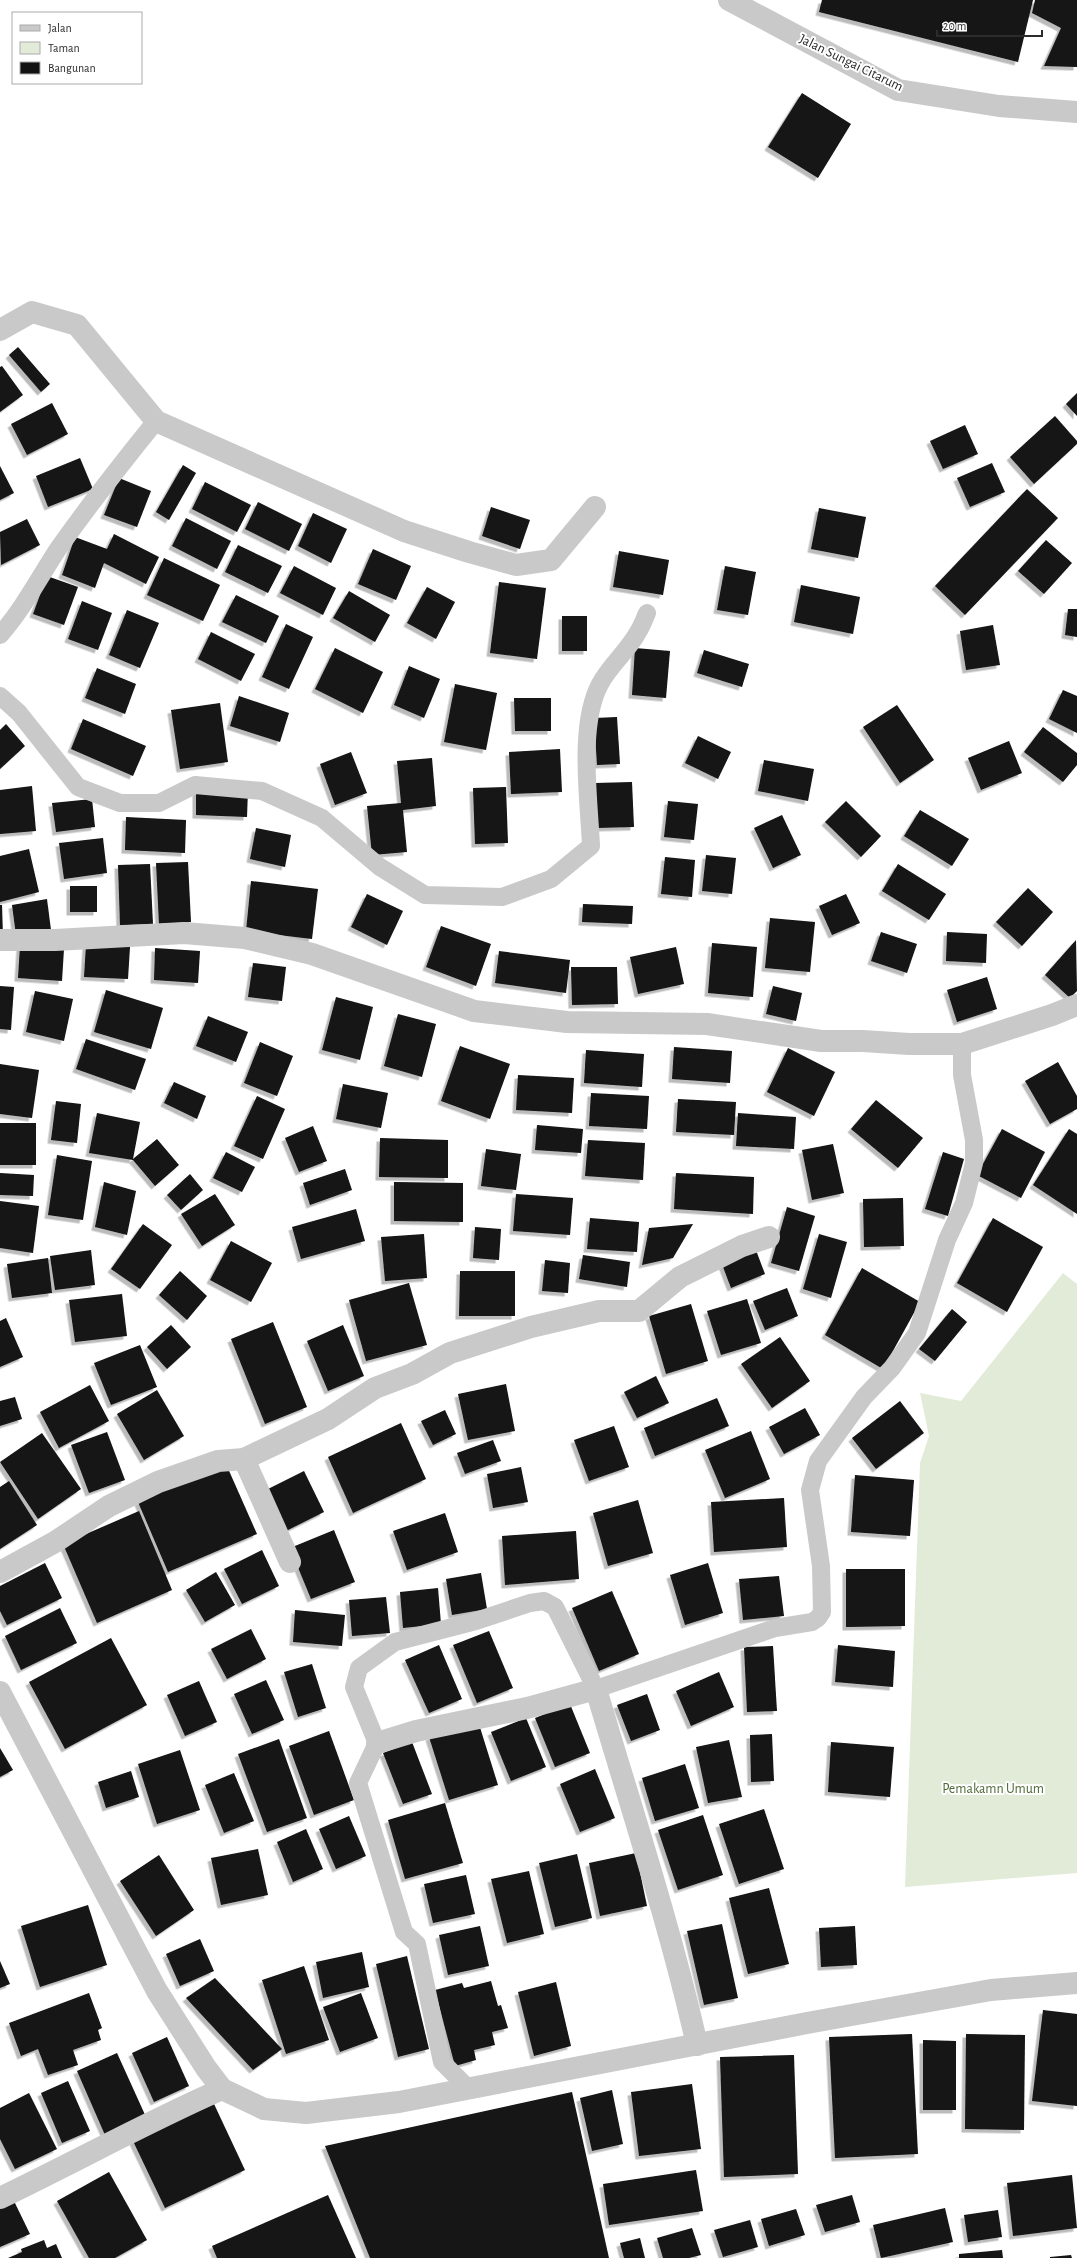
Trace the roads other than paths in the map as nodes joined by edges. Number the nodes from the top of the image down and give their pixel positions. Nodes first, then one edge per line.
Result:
1 (729, 0) edge
2 (1077, 112) edge
3 (0, 330) edge
4 (156, 421) junction
5 (595, 507) dead end
6 (647, 613) dead end
7 (0, 635) edge
8 (0, 696) edge
9 (0, 940) edge
10 (1077, 1005) edge
11 (962, 1044) junction
12 (769, 1237) dead end
13 (244, 1459) junction
14 (290, 1562) dead end
15 (0, 1572) edge
16 (596, 1689) junction
17 (0, 1692) edge
18 (377, 1743) junction
19 (1077, 1983) edge
20 (697, 2045) junction
21 (222, 2089) junction
22 (469, 2089) junction
23 (0, 2198) edge

1 - 2 street, Jalan Sungai Citarum
3 - 4 street
4 - 5 street
4 - 7 lane
6 - 8 lane
9 - 11 street
10 - 11 street
11 - 16 lane
12 - 13 street
13 - 14 street
13 - 15 street
16 - 18 street
16 - 18 lane
16 - 20 street
17 - 21 street
18 - 22 lane
19 - 20 street
20 - 22 street
21 - 22 street
21 - 23 street

